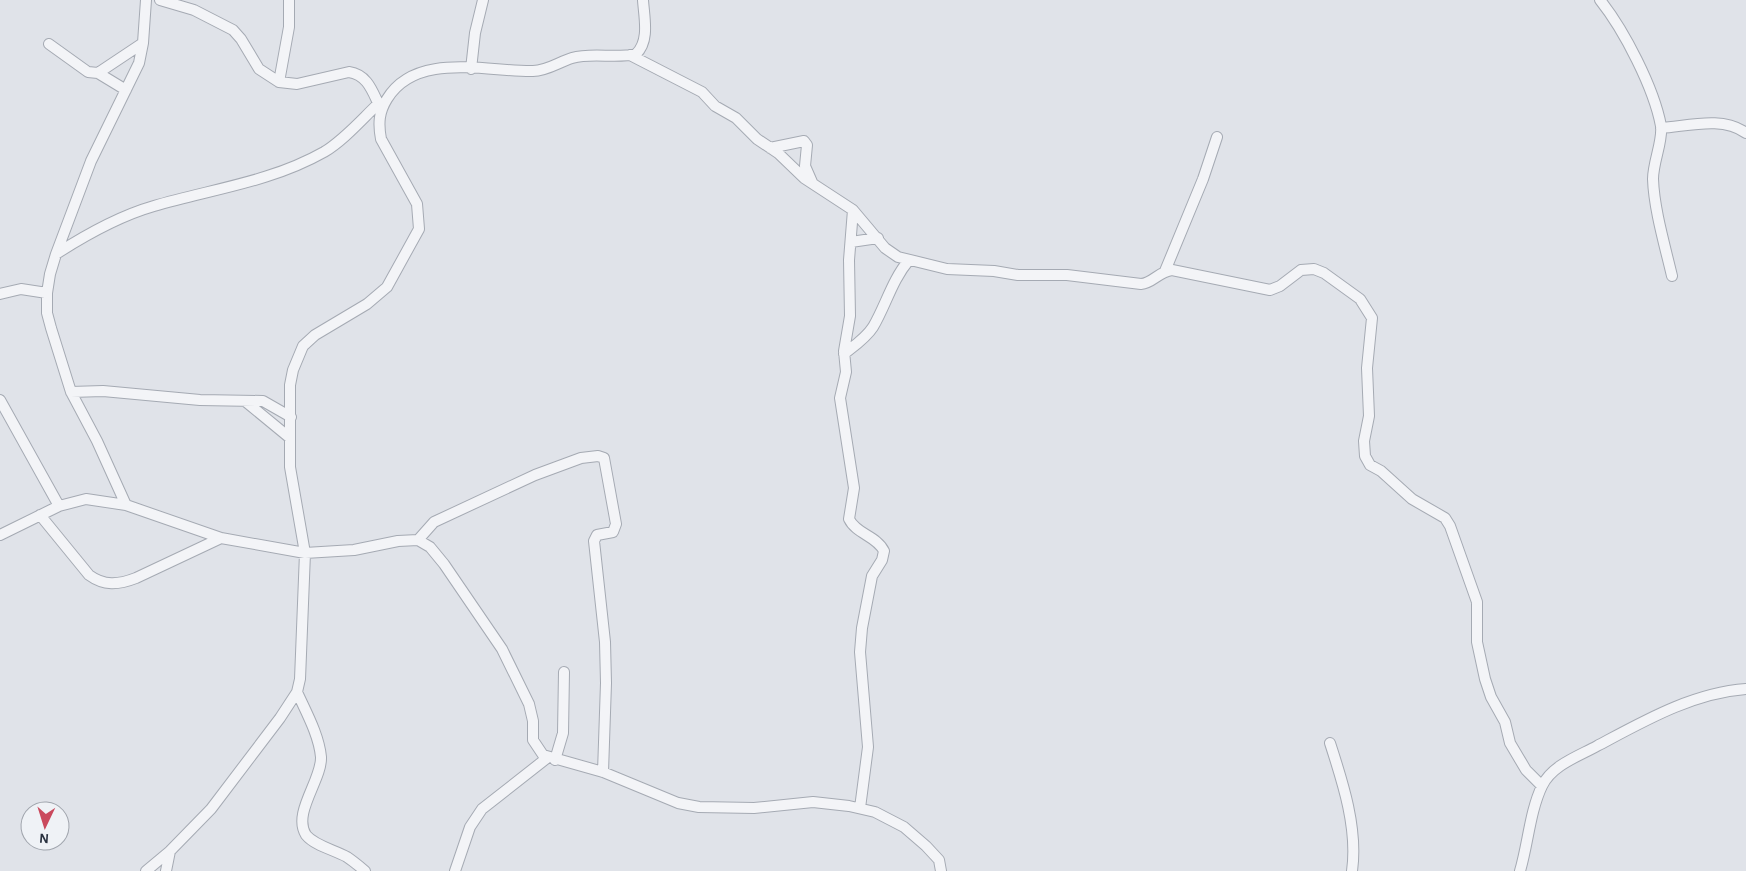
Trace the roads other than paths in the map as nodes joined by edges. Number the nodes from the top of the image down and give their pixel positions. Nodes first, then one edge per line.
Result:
1 (146, 0) edge
2 (160, 0) edge
3 (289, 0) edge
4 (483, 0) edge
5 (642, 0) edge
6 (1600, 0) edge
7 (143, 43) junction
8 (49, 44) dead end
9 (642, 47) junction
10 (630, 55) junction
11 (644, 63) junction
12 (471, 68) junction
13 (98, 73) junction
14 (279, 82) junction
15 (126, 90) junction
16 (380, 107) junction
17 (1661, 128) junction
18 (1746, 133) edge
19 (1217, 137) dead end
20 (770, 148) junction
21 (812, 183) junction
22 (853, 210) junction
23 (878, 238) junction
24 (851, 242) junction
25 (56, 254) junction
26 (908, 260) junction
27 (1166, 271) junction
28 (1672, 276) dead end
29 (47, 293) junction
30 (0, 294) edge
31 (844, 354) junction
32 (71, 392) junction
33 (243, 399) junction
34 (0, 400) edge
35 (290, 416) junction
36 (290, 438) junction
37 (126, 505) junction
38 (60, 506) junction
39 (40, 516) junction
40 (0, 535) edge
41 (221, 538) junction
42 (418, 540) junction
43 (305, 553) junction
44 (564, 672) dead end
45 (1746, 687) edge
46 (297, 692) junction
47 (1330, 743) dead end
48 (551, 759) junction
49 (603, 772) junction
50 (1542, 786) junction
51 (860, 808) junction
52 (170, 851) junction
53 (146, 871) edge
54 (166, 871) edge
55 (365, 871) edge
56 (455, 871) edge
57 (941, 871) edge
58 (1352, 871) edge
59 (1520, 871) edge

1 - 7 street
2 - 14 street
3 - 14 street
4 - 12 street
5 - 9 street
6 - 17 street
7 - 13 street
7 - 15 street
8 - 13 street
9 - 10 street
9 - 11 street
10 - 11 street
10 - 12 street
11 - 20 street
12 - 16 street
13 - 15 street
14 - 16 street
15 - 25 street
16 - 25 street
16 - 35 street
17 - 18 street
17 - 28 street
19 - 27 street
20 - 21 street
20 - 21 street
21 - 22 street
22 - 23 street
22 - 24 street
23 - 24 street
23 - 26 street
24 - 31 street
25 - 29 street
26 - 27 street
26 - 31 street
27 - 50 street
29 - 30 street
29 - 32 street
31 - 51 street
32 - 33 street
32 - 37 street
33 - 35 street
33 - 36 street
34 - 38 street
35 - 36 street
36 - 43 street
37 - 38 street
37 - 41 street
38 - 39 street
39 - 40 street
39 - 41 street
41 - 43 street
42 - 43 street
42 - 48 street
42 - 49 street
43 - 46 street
44 - 48 street
45 - 50 street
46 - 52 street
46 - 55 street
47 - 58 street
48 - 49 street
48 - 56 street
49 - 51 street
50 - 59 street
51 - 57 street
52 - 53 street
52 - 54 street

